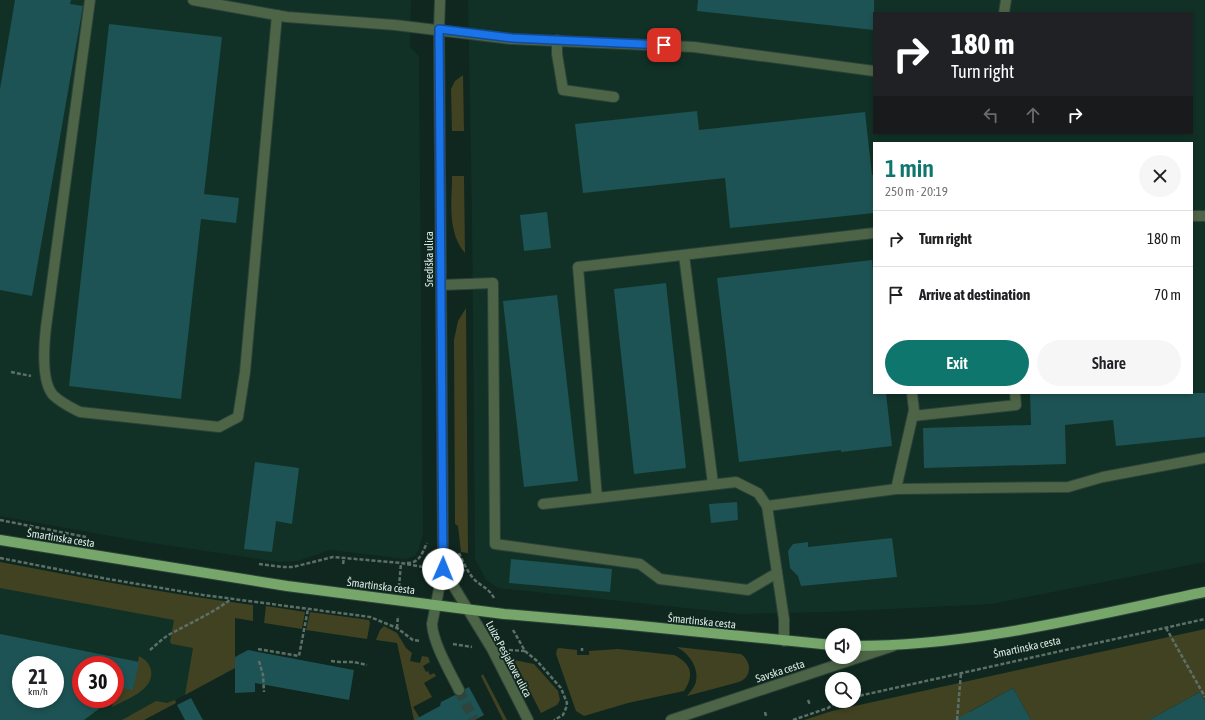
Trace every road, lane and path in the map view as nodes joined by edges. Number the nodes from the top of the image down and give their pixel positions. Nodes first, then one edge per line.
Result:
1 (90, 0) edge
2 (193, 0) edge
3 (440, 0) edge
4 (1006, 0) edge
5 (1004, 12) edge
6 (277, 15) junction
7 (439, 29) junction
8 (558, 40) junction
9 (873, 72) edge
10 (614, 97) dead end
11 (1193, 216) edge
12 (1205, 216) edge
13 (873, 233) edge
14 (684, 255) junction
15 (441, 285) junction
16 (11, 372) dead end
17 (45, 378) junction
18 (912, 394) edge
19 (1016, 394) edge
20 (913, 416) junction
21 (1205, 458) edge
22 (713, 484) junction
23 (896, 489) junction
24 (597, 498) junction
25 (543, 504) dead end
26 (767, 506) junction
27 (443, 518) junction
28 (0, 520) edge
29 (90, 537) dead end
30 (0, 540) edge
31 (0, 558) edge
32 (344, 558) junction
33 (401, 563) junction
34 (253, 564) dead end
35 (343, 564) dead end
36 (422, 568) dead end
37 (443, 569) junction
38 (468, 571) dead end
39 (777, 572) junction
40 (490, 590) dead end
41 (1205, 592) edge
42 (231, 599) junction
43 (436, 605) junction
44 (308, 609) junction
45 (468, 609) junction
46 (1205, 620) edge
47 (1166, 628) junction
48 (420, 641) dead end
49 (784, 641) junction
50 (455, 644) dead end
51 (825, 644) edge
52 (897, 645) junction
53 (469, 646) dead end
54 (861, 646) edge
55 (258, 649) dead end
56 (150, 650) dead end
57 (525, 651) dead end
58 (259, 661) dead end
59 (331, 661) dead end
60 (366, 665) dead end
61 (961, 674) junction
62 (459, 690) tunnel mouth
63 (264, 692) dead end
64 (861, 695) edge
65 (1205, 696) edge
66 (808, 700) dead end
67 (810, 705) dead end
68 (828, 708) edge
69 (765, 712) dead end
70 (766, 716) dead end
71 (559, 719) edge
72 (528, 720) edge
73 (554, 720) edge
74 (671, 720) edge
75 (793, 720) edge
76 (957, 720) edge

1 - 17 street
2 - 6 street
3 - 7 street, Središka ulica
4 - 5 street
6 - 7 street
6 - 17 street
7 - 8 street
7 - 15 street, Središka ulica
8 - 9 street
8 - 10 street
11 - 12 street
13 - 14 street
14 - 22 street
14 - 24 street
15 - 27 street, Središka ulica
15 - 39 street
16 - 17 path
18 - 20 street
19 - 20 street
20 - 23 street
21 - 23 street
22 - 24 street
22 - 26 street
23 - 26 street
24 - 25 street
26 - 39 street
27 - 33 path
27 - 37 street, Središka ulica
28 - 29 path, Šmartinska cesta
30 - 43 main road, Šmartinska cesta
31 - 42 path
32 - 33 path
32 - 34 path
32 - 35 path
33 - 36 path
37 - 43 street, Središka ulica
37 - 45 street
38 - 40 path
39 - 49 street
41 - 52 main road, Šmartinska cesta
42 - 44 path
42 - 56 path
43 - 45 main road, Šmartinska cesta
43 - 62 street, Središka ulica
44 - 48 path
44 - 55 path
45 - 49 main road, Šmartinska cesta
45 - 72 street, Luize Pesjakove ulica
46 - 47 path, Šmartinska cesta
47 - 61 path, Šmartinska cesta
47 - 65 path
49 - 51 main road, Šmartinska cesta
50 - 53 path
52 - 54 main road, Šmartinska cesta
52 - 74 street, Savska cesta
57 - 71 path, Luize Pesjakove ulica
58 - 63 path
59 - 60 path
61 - 64 path, Šmartinska cesta
61 - 76 path
66 - 67 path
68 - 75 path
69 - 70 path
71 - 73 path

